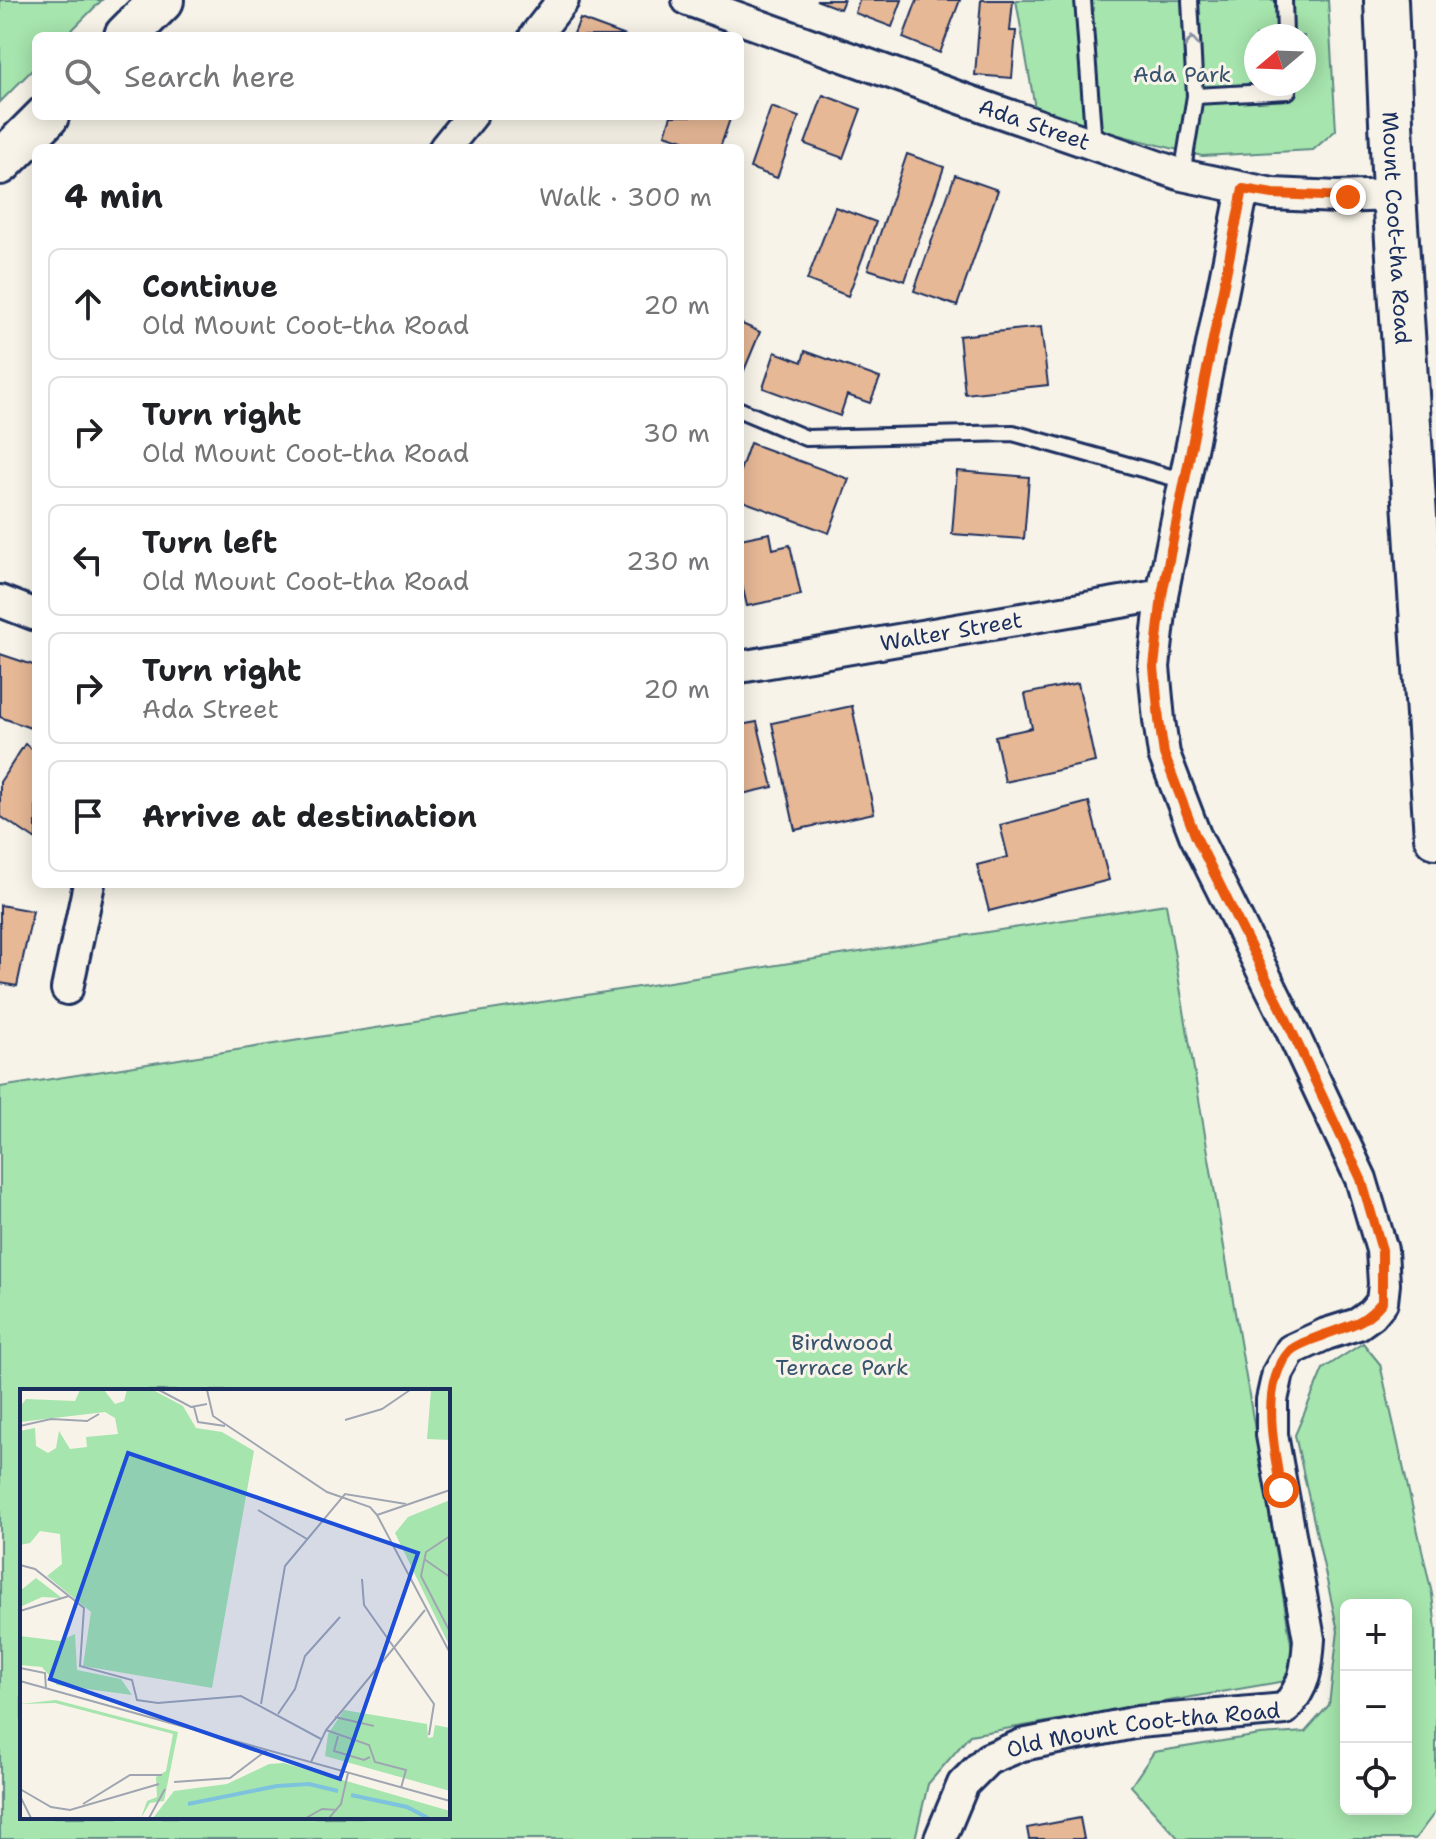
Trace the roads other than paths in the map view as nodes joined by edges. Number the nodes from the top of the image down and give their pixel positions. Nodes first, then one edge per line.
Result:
1 (162, 0) edge
2 (563, 0) edge
3 (688, 0) edge
4 (1083, 0) edge
5 (1190, 0) edge
6 (1284, 0) edge
7 (1386, 0) edge
8 (1285, 24) edge
9 (130, 32) edge
10 (538, 32) edge
11 (1244, 91) edge
12 (1195, 96) junction
13 (43, 120) edge
14 (468, 120) edge
15 (448, 144) edge
16 (1094, 146) junction
17 (0, 163) edge
18 (1182, 175) junction
19 (1243, 189) junction
20 (1394, 195) junction
21 (744, 412) edge
22 (1424, 473) edge
23 (1185, 481) junction
24 (1162, 595) junction
25 (0, 601) edge
26 (32, 613) edge
27 (744, 666) edge
28 (1436, 837) edge
29 (88, 888) edge
30 (67, 989) dead end
31 (940, 1839) edge

1 - 9 main road
2 - 10 street
3 - 16 street, Ada Street
4 - 16 lane
12 -> 5 lane
6 - 8 lane
7 - 20 main road, Mount Coot-tha Road
11 - 12 lane
12 - 18 lane
13 - 17 main road
14 - 15 street
16 - 18 street, Ada Street
18 - 19 street, Ada Street
19 - 20 street, Ada Street
19 - 23 street, Old Mount Coot-tha Road
20 - 22 main road, Mount Coot-tha Road
21 - 23 lane
22 - 28 main road, Mount Coot-tha Road
23 - 24 street, Old Mount Coot-tha Road
24 - 27 street, Walter Street
24 - 31 street, Old Mount Coot-tha Road
25 - 26 street
29 - 30 street

